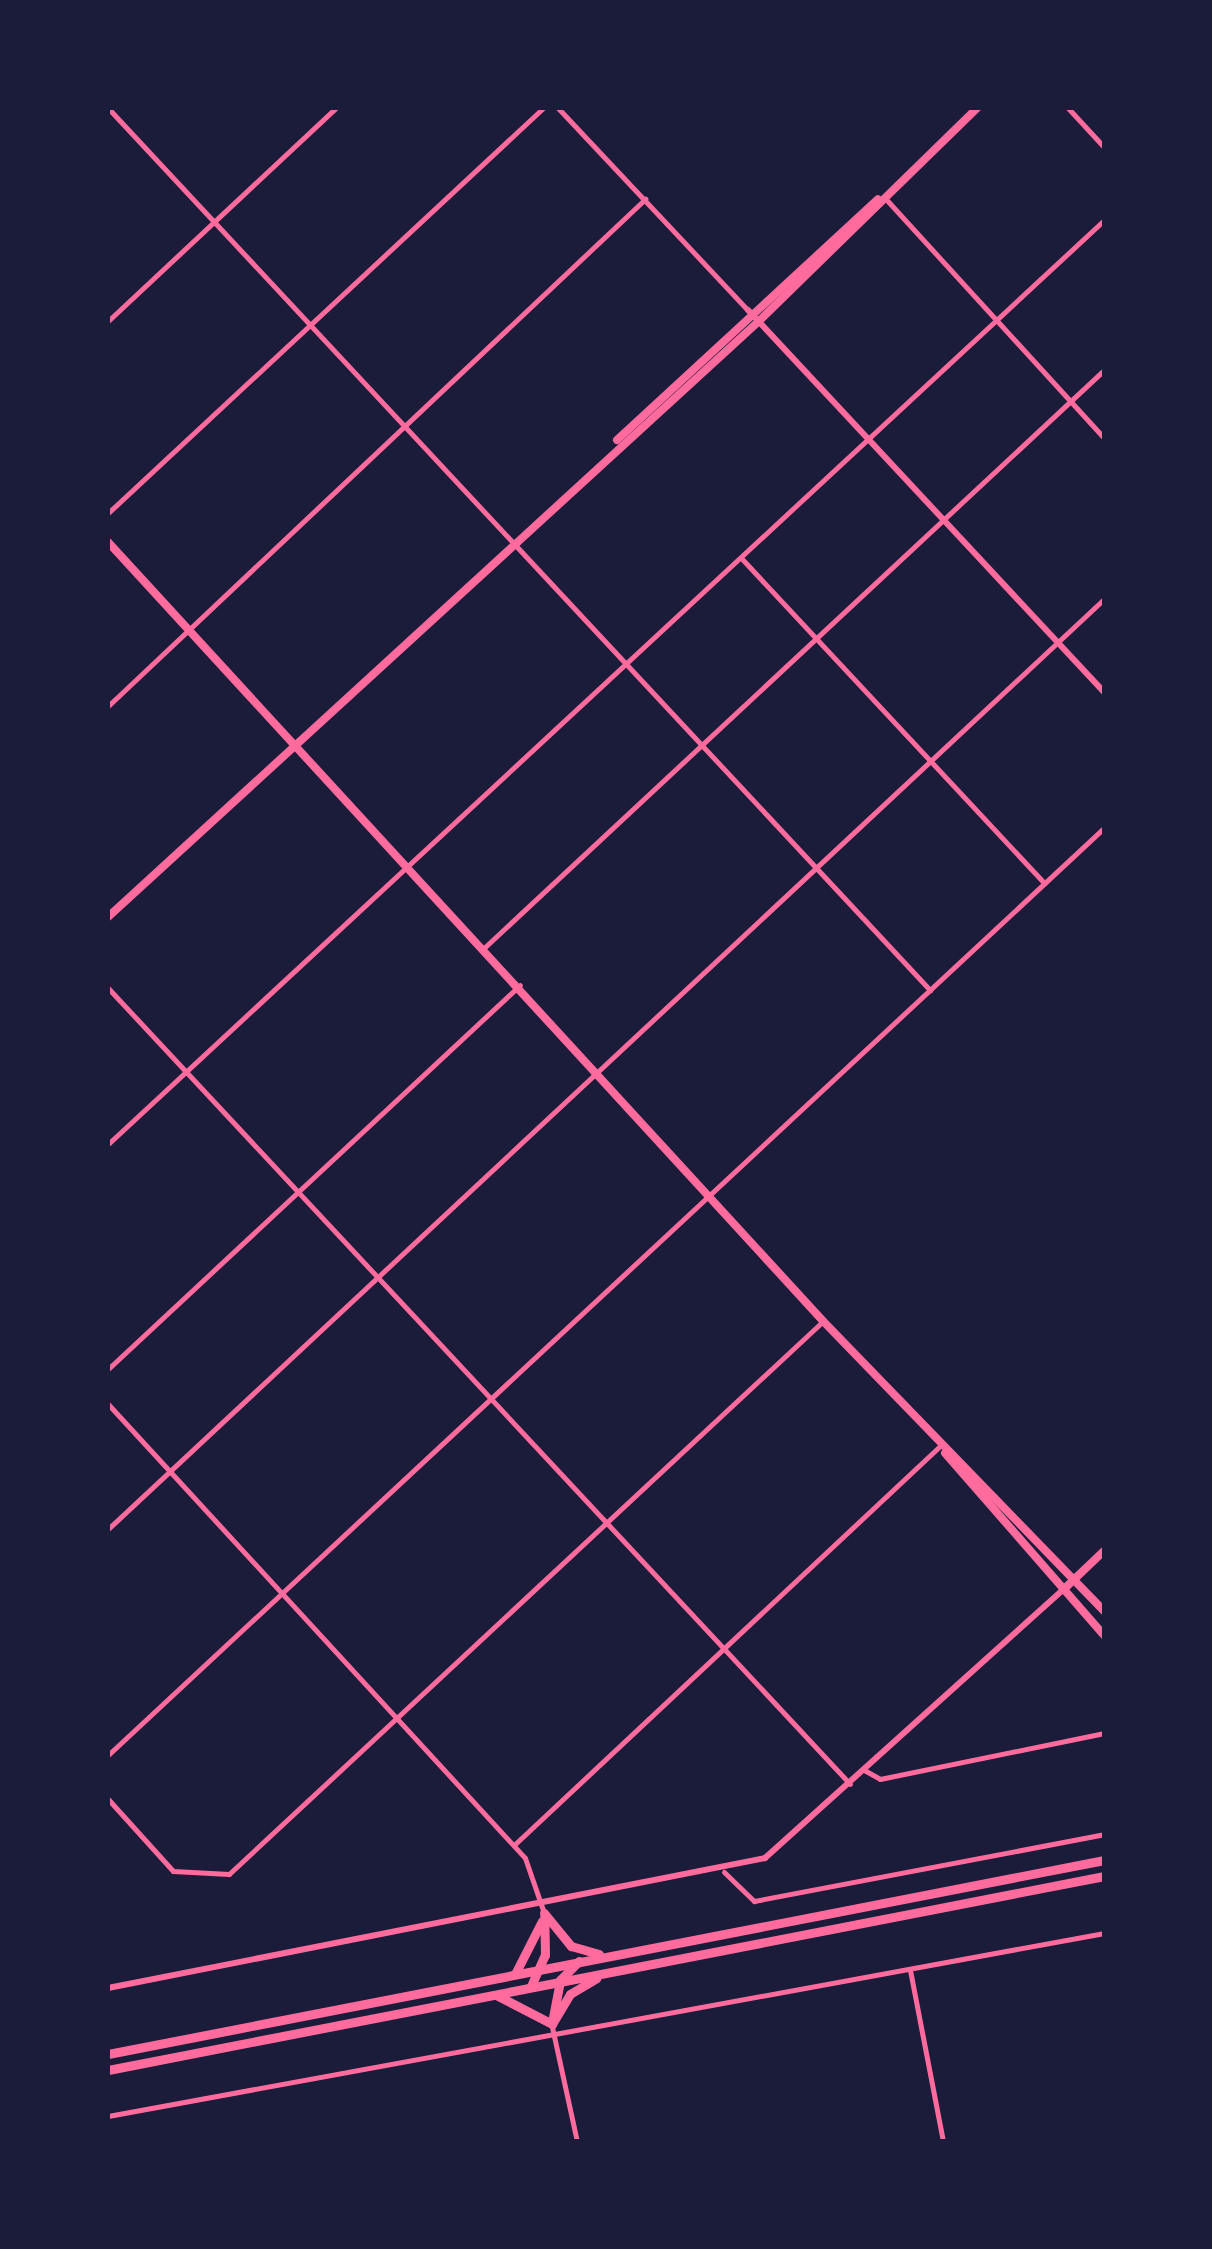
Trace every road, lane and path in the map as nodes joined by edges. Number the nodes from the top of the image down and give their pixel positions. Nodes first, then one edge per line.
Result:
1 (336, 108) edge
2 (543, 108) edge
3 (558, 108) edge
4 (977, 108) edge
5 (1068, 108) edge
6 (109, 109) edge
7 (1104, 147) edge
8 (883, 196) junction
9 (646, 199) junction
10 (1104, 220) edge
11 (214, 221) junction
12 (748, 310) junction
13 (108, 321) edge
14 (996, 321) junction
15 (760, 322) junction
16 (310, 325) junction
17 (1104, 370) edge
18 (1071, 402) junction
19 (406, 427) junction
20 (1104, 438) edge
21 (870, 440) junction
22 (608, 451) junction
23 (108, 513) edge
24 (944, 520) junction
25 (512, 540) junction
26 (108, 542) edge
27 (742, 560) junction
28 (1104, 600) edge
29 (190, 630) junction
30 (816, 639) junction
31 (1059, 642) junction
32 (626, 664) junction
33 (1104, 692) edge
34 (108, 706) edge
35 (294, 743) junction
36 (702, 747) junction
37 (930, 763) junction
38 (1104, 828) edge
39 (408, 864) junction
40 (816, 869) junction
41 (1044, 883) junction
42 (108, 917) edge
43 (484, 947) junction
44 (520, 986) junction
45 (108, 988) edge
46 (930, 990) junction
47 (600, 1070) junction
48 (186, 1071) junction
49 (108, 1144) edge
50 (298, 1192) junction
51 (714, 1192) junction
52 (376, 1276) junction
53 (823, 1321) junction
54 (108, 1369) edge
55 (491, 1400) junction
56 (108, 1404) edge
57 (940, 1446) junction
58 (170, 1472) junction
59 (606, 1522) junction
60 (108, 1529) edge
61 (1104, 1550) edge
62 (1074, 1579) junction
63 (1062, 1590) junction
64 (282, 1594) junction
65 (1104, 1611) edge
66 (1104, 1635) edge
67 (724, 1648) junction
68 (398, 1719) junction
69 (1104, 1733) edge
70 (108, 1755) edge
71 (864, 1770) junction
72 (850, 1784) junction
73 (108, 1799) edge
74 (1104, 1834) edge
75 (514, 1845) junction
76 (1104, 1860) edge
77 (724, 1872) junction
78 (1104, 1876) edge
79 (544, 1909) junction
80 (1104, 1934) edge
81 (606, 1955) junction
82 (579, 1961) junction
83 (542, 1967) junction
84 (910, 1970) junction
85 (609, 1971) junction
86 (515, 1973) junction
87 (560, 1980) junction
88 (531, 1986) junction
89 (108, 1988) edge
90 (487, 1995) junction
91 (552, 2027) junction
92 (108, 2054) edge
93 (108, 2070) edge
94 (108, 2116) edge
95 (577, 2142) edge
96 (943, 2142) edge

1 - 11 street
2 - 16 street
3 - 9 street
4 - 8 main road
5 - 7 street
6 - 11 street
8 - 12 main road
8 - 14 street
8 - 15 main road
9 - 12 street
9 - 19 street
10 - 14 street
11 - 13 street
11 - 16 street
12 - 15 street
12 - 22 main road
14 - 18 street
14 - 21 street
15 - 21 street
15 - 22 main road
16 - 19 street
16 - 23 street
17 - 18 street
18 - 20 street
18 - 24 street
19 - 25 street
19 - 29 street
21 - 24 street
21 - 27 street
22 - 25 main road
24 - 30 street
24 - 31 street
25 - 32 street
25 - 35 main road
26 - 29 main road
27 - 30 street
27 - 32 street
28 - 31 street
29 - 34 street
29 - 35 main road
30 - 36 street
30 - 37 street
31 - 33 street
31 - 37 street
32 - 36 street
32 - 39 street
35 - 39 main road
35 - 42 main road
36 - 40 street
36 - 43 street
37 - 40 street
37 - 41 street
38 - 41 street
39 - 43 main road
39 - 48 street
40 - 46 street
40 - 47 street
41 - 46 street
43 - 44 main road
44 - 47 main road
44 - 50 street
45 - 48 street
46 - 51 street
47 - 51 main road
47 - 52 street
48 - 49 street
48 - 50 street
50 - 52 street
50 - 54 street
51 - 53 main road
51 - 55 street
52 - 55 street
52 - 58 street
53 - 57 main road
53 - 59 street
55 - 59 street
55 - 64 street
56 - 58 street
57 - 62 main road
57 - 63 main road
57 - 67 street
58 - 60 street
58 - 64 street
59 - 67 street
59 - 68 street
61 - 62 main road
62 - 63 main road
62 - 65 main road
63 - 66 main road
63 - 71 street
64 - 68 street
64 - 70 street
67 - 72 street
67 - 75 street
68 - 73 street
68 - 75 street
69 - 71 street
71 - 72 street
72 - 77 street
74 - 77 street
75 - 79 street
76 - 81 highway
77 - 79 street
78 - 85 highway
79 - 81 highway
79 - 83 highway
79 - 86 highway
79 - 89 street
80 - 84 street
81 - 82 highway
82 - 83 highway
82 - 87 highway
83 - 86 highway
83 - 88 highway
84 - 91 street
84 - 96 street
85 - 87 highway
85 - 91 highway
86 - 92 highway
87 - 88 highway
87 - 91 highway
88 - 90 highway
90 - 91 highway
90 - 93 highway
91 - 94 street
91 - 95 street

